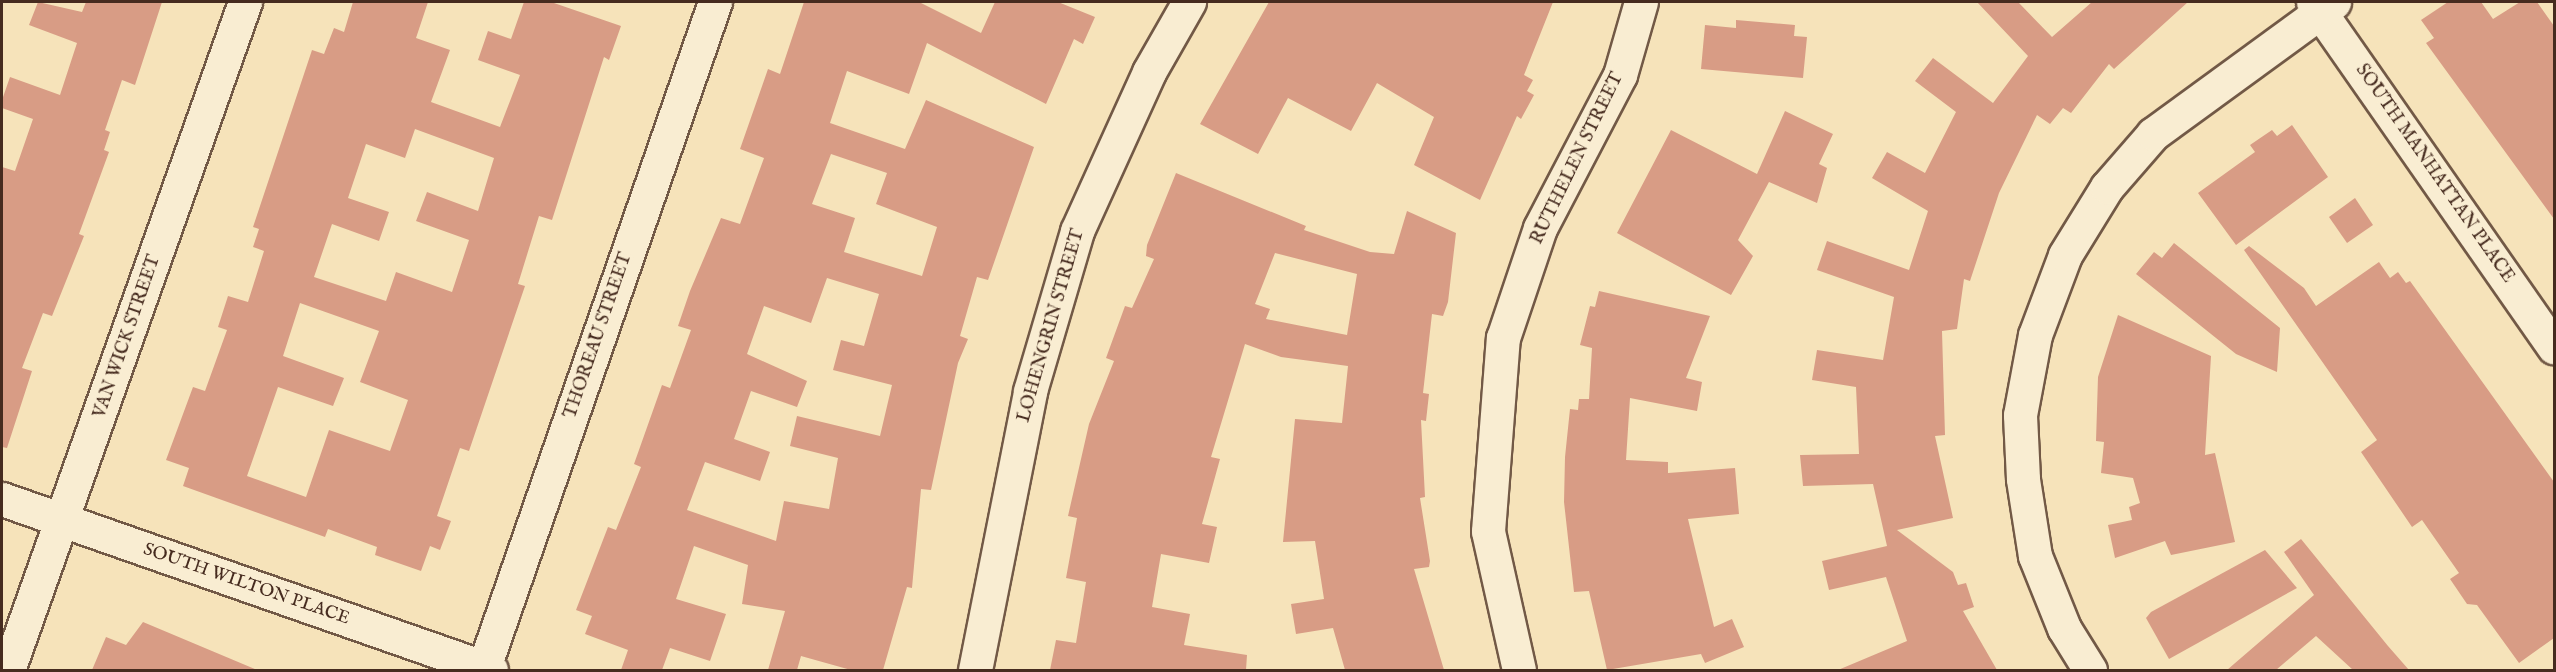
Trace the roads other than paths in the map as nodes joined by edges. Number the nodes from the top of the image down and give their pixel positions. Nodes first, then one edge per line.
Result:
1 (245, 2) edge
2 (715, 2) edge
3 (1189, 2) edge
4 (1641, 2) edge
5 (2323, 5) edge
6 (2554, 347) edge
7 (2, 499) edge
8 (64, 522) junction
9 (8, 670) edge
10 (486, 670) edge
11 (975, 670) edge
12 (1519, 670) edge
13 (2090, 670) edge

1 - 8 street, VAN WICK STREET
2 - 10 street, THOREAU STREET
3 - 11 street, LOHENGRIN STREET
4 - 12 street, RUTHELEN STREET
5 - 6 street, SOUTH MANHATTAN PLACE
5 - 13 street
7 - 8 street, SOUTH WILTON PLACE
8 - 9 street, VAN WICK STREET
8 - 10 street, SOUTH WILTON PLACE

